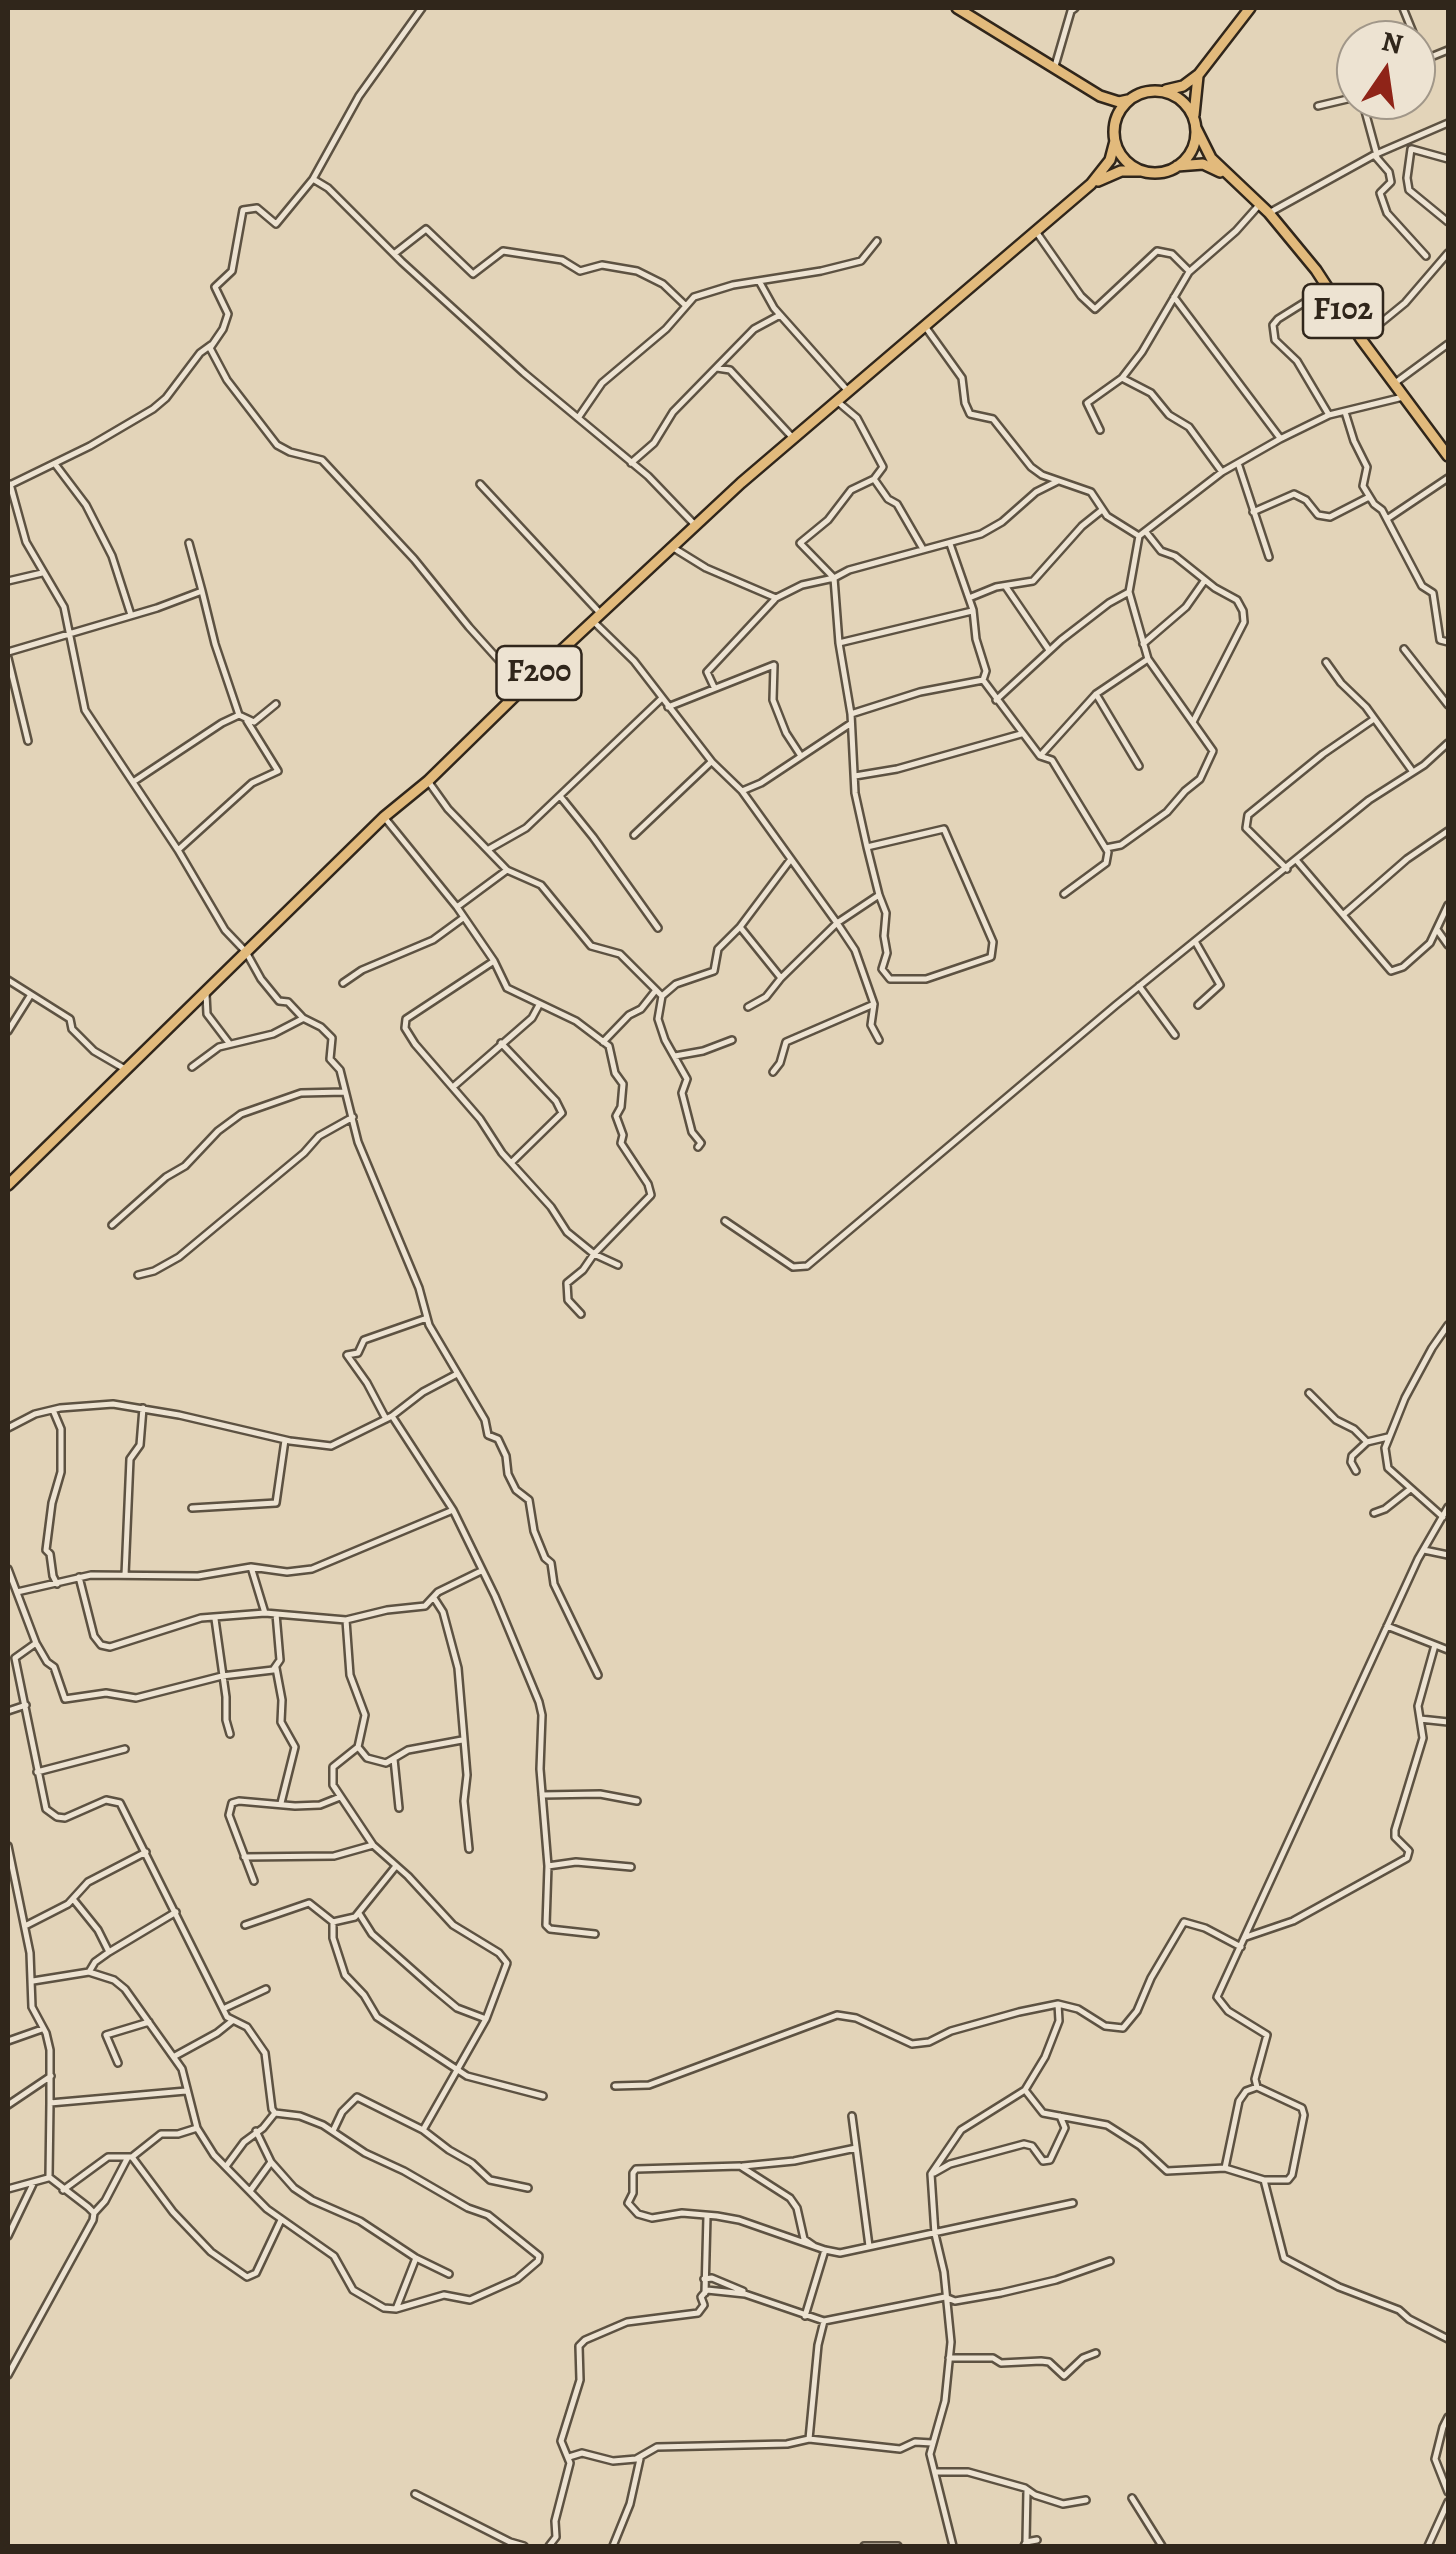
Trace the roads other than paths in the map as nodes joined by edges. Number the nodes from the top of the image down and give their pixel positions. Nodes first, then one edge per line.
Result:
1 (422, 8) edge
2 (957, 8) edge
3 (1075, 8) edge
4 (1250, 8) edge
5 (1055, 66) junction
6 (1199, 74) junction
7 (1160, 91) junction
8 (1095, 92) junction
9 (1131, 98) junction
10 (1336, 102) edge
11 (1318, 106) dead end
12 (1366, 120) edge
13 (1195, 123) junction
14 (1448, 123) edge
15 (1114, 129) junction
16 (1115, 141) junction
17 (1400, 146) junction
18 (1411, 148) junction
19 (1376, 155) junction
20 (1448, 159) edge
21 (1178, 166) junction
22 (1143, 171) junction
23 (1226, 175) junction
24 (312, 179) junction
25 (1091, 184) junction
26 (1260, 203) junction
27 (1269, 212) junction
28 (1448, 222) edge
29 (1037, 233) junction
30 (877, 241) dead end
31 (1448, 253) edge
32 (394, 254) junction
33 (1426, 256) dead end
34 (1189, 272) junction
35 (759, 280) junction
36 (1328, 288) junction
37 (1174, 297) junction
38 (685, 305) junction
39 (780, 315) junction
40 (924, 325) junction
41 (1361, 339) junction
42 (1448, 344) edge
43 (211, 345) junction
44 (717, 368) junction
45 (1122, 378) junction
46 (1396, 383) junction
47 (847, 390) junction
48 (1406, 397) junction
49 (836, 400) junction
50 (1346, 412) junction
51 (1329, 415) junction
52 (578, 418) junction
53 (1100, 430) dead end
54 (792, 437) junction
55 (1280, 439) junction
56 (1448, 456) edge
57 (631, 463) junction
58 (1238, 463) junction
59 (55, 464) junction
60 (1222, 472) junction
61 (874, 478) junction
62 (1448, 478) edge
63 (1058, 481) junction
64 (480, 484) dead end
65 (9, 485) edge
66 (1370, 498) junction
67 (1102, 510) junction
68 (1253, 512) junction
69 (1387, 520) junction
70 (695, 525) junction
71 (1146, 532) junction
72 (1138, 536) junction
73 (190, 543) dead end
74 (950, 544) junction
75 (672, 547) junction
76 (922, 549) junction
77 (1269, 557) dead end
78 (42, 572) junction
79 (834, 578) junction
80 (1205, 580) junction
81 (8, 581) edge
82 (1006, 587) junction
83 (202, 591) junction
84 (1129, 592) junction
85 (776, 598) junction
86 (969, 598) junction
87 (973, 610) junction
88 (131, 616) junction
89 (597, 617) junction
90 (68, 634) junction
91 (1448, 642) edge
92 (839, 643) junction
93 (1143, 644) junction
94 (1404, 649) dead end
95 (1049, 650) junction
96 (8, 655) edge
97 (1148, 659) junction
98 (1326, 662) dead end
99 (984, 680) junction
100 (524, 687) junction
101 (714, 687) junction
102 (1096, 694) junction
103 (662, 699) junction
104 (996, 700) junction
105 (276, 704) dead end
106 (1448, 705) edge
107 (668, 707) junction
108 (852, 714) junction
109 (239, 715) junction
110 (1374, 718) junction
111 (247, 721) junction
112 (1193, 722) junction
113 (850, 724) junction
114 (1022, 733) junction
115 (28, 741) dead end
116 (1447, 749) edge
117 (801, 756) junction
118 (1040, 756) junction
119 (712, 762) junction
120 (1139, 766) dead end
121 (1413, 772) junction
122 (854, 776) junction
123 (428, 781) junction
124 (134, 782) junction
125 (742, 791) junction
126 (560, 796) junction
127 (384, 816) junction
128 (1448, 831) edge
129 (634, 835) dead end
130 (867, 847) junction
131 (1106, 848) junction
132 (490, 849) junction
133 (178, 850) junction
134 (791, 858) junction
135 (1297, 861) junction
136 (1287, 869) junction
137 (507, 870) junction
138 (1064, 894) dead end
139 (879, 895) junction
140 (1448, 905) edge
141 (457, 907) junction
142 (1344, 914) junction
143 (464, 917) junction
144 (838, 923) junction
145 (740, 927) junction
146 (658, 928) dead end
147 (1438, 930) junction
148 (1196, 942) junction
149 (1448, 945) edge
150 (246, 952) junction
151 (494, 961) junction
152 (781, 978) junction
153 (8, 980) edge
154 (343, 983) dead end
155 (1139, 986) junction
156 (656, 990) junction
157 (206, 991) junction
158 (30, 996) junction
159 (662, 996) junction
160 (874, 1004) junction
161 (538, 1005) junction
162 (1198, 1005) dead end
163 (748, 1007) dead end
164 (304, 1018) junction
165 (8, 1032) edge
166 (1175, 1035) dead end
167 (732, 1040) dead end
168 (879, 1040) dead end
169 (603, 1042) junction
170 (228, 1043) junction
171 (501, 1043) junction
172 (675, 1056) junction
173 (192, 1067) dead end
174 (125, 1069) junction
175 (773, 1072) dead end
176 (453, 1086) junction
177 (345, 1092) junction
178 (353, 1117) junction
179 (698, 1147) dead end
180 (512, 1162) junction
181 (8, 1185) edge
182 (725, 1222) dead end
183 (112, 1225) dead end
184 (594, 1254) junction
185 (618, 1266) dead end
186 (138, 1275) dead end
187 (580, 1314) dead end
188 (427, 1318) junction
189 (1448, 1325) edge
190 (457, 1374) junction
191 (1310, 1393) dead end
192 (143, 1408) junction
193 (53, 1410) junction
194 (389, 1418) junction
195 (8, 1428) edge
196 (1388, 1437) junction
197 (285, 1440) junction
198 (1366, 1442) junction
199 (1356, 1471) dead end
200 (1410, 1490) junction
201 (192, 1508) dead end
202 (454, 1510) junction
203 (1374, 1513) dead end
204 (1446, 1513) edge
205 (1424, 1550) junction
206 (1448, 1555) edge
207 (251, 1567) junction
208 (8, 1569) edge
209 (482, 1571) junction
210 (124, 1575) junction
211 (79, 1577) junction
212 (57, 1584) junction
213 (17, 1592) junction
214 (434, 1598) junction
215 (265, 1613) junction
216 (276, 1614) junction
217 (215, 1618) junction
218 (346, 1620) junction
219 (1388, 1626) junction
220 (36, 1643) junction
221 (1434, 1645) junction
222 (1448, 1650) edge
223 (276, 1668) junction
224 (598, 1675) dead end
225 (222, 1676) junction
226 (26, 1705) junction
227 (8, 1712) edge
228 (1420, 1719) junction
229 (1448, 1722) edge
230 (230, 1734) dead end
231 (462, 1740) junction
232 (358, 1747) junction
233 (125, 1749) dead end
234 (394, 1759) junction
235 (37, 1772) junction
236 (542, 1795) junction
237 (340, 1797) junction
238 (637, 1801) dead end
239 (280, 1805) junction
240 (399, 1808) dead end
241 (373, 1845) junction
242 (8, 1846) edge
243 (470, 1850) dead end
244 (146, 1852) junction
245 (244, 1857) junction
246 (396, 1866) junction
247 (548, 1866) junction
248 (631, 1867) dead end
249 (254, 1881) dead end
250 (73, 1900) junction
251 (177, 1912) junction
252 (360, 1914) junction
253 (333, 1922) junction
254 (246, 1924) dead end
255 (25, 1926) junction
256 (595, 1934) dead end
257 (1246, 1937) junction
258 (1241, 1947) junction
259 (109, 1952) junction
260 (90, 1972) junction
261 (32, 1981) junction
262 (266, 1988) dead end
263 (1058, 2004) junction
264 (224, 2009) junction
265 (486, 2019) junction
266 (232, 2021) junction
267 (149, 2022) junction
268 (42, 2029) junction
269 (8, 2041) edge
270 (174, 2057) junction
271 (118, 2063) dead end
272 (456, 2070) junction
273 (51, 2076) junction
274 (614, 2086) dead end
275 (1257, 2087) junction
276 (1025, 2090) junction
277 (186, 2091) junction
278 (543, 2096) dead end
279 (50, 2102) junction
280 (8, 2105) edge
281 (276, 2113) junction
282 (852, 2116) dead end
283 (1060, 2116) junction
284 (197, 2128) junction
285 (424, 2130) junction
286 (333, 2131) junction
287 (256, 2132) junction
288 (856, 2148) junction
289 (130, 2157) junction
290 (272, 2162) junction
291 (226, 2166) junction
292 (740, 2166) junction
293 (1225, 2168) junction
294 (931, 2174) junction
295 (48, 2177) junction
296 (1264, 2180) junction
297 (33, 2184) junction
298 (528, 2188) dead end
299 (8, 2189) edge
300 (64, 2190) junction
301 (250, 2192) junction
302 (1072, 2203) dead end
303 (94, 2213) junction
304 (707, 2215) junction
305 (281, 2220) junction
306 (935, 2234) junction
307 (8, 2236) edge
308 (814, 2246) junction
309 (869, 2246) junction
310 (825, 2250) junction
311 (416, 2258) junction
312 (1110, 2261) dead end
313 (449, 2274) dead end
314 (704, 2279) junction
315 (705, 2293) junction
316 (745, 2294) junction
317 (946, 2297) junction
318 (396, 2310) junction
319 (805, 2316) junction
320 (824, 2320) junction
321 (1448, 2339) edge
322 (1096, 2353) dead end
323 (950, 2358) junction
324 (8, 2375) edge
325 (1448, 2418) edge
326 (809, 2439) junction
327 (932, 2443) junction
328 (641, 2456) junction
329 (569, 2457) junction
330 (934, 2472) junction
331 (1028, 2490) junction
332 (1448, 2492) edge
333 (415, 2494) dead end
334 (1132, 2498) dead end
335 (1086, 2500) dead end
336 (1448, 2502) edge
337 (1038, 2540) dead end
338 (1025, 2544) edge
339 (524, 2546) edge
340 (549, 2546) edge
341 (613, 2546) edge
342 (864, 2546) edge
343 (898, 2546) edge
344 (952, 2546) edge
345 (1162, 2546) edge
346 (1428, 2546) edge

1 - 24 street
2 - 5 main road
3 - 5 street
4 - 6 main road
5 - 8 main road
6 - 7 main road
6 - 13 main road
7 - 9 main road
7 - 13 main road
8 - 9 main road
8 - 15 main road
9 - 15 main road
10 - 11 street
12 - 19 street
13 - 21 main road
13 - 23 main road, F102
14 - 17 street
15 - 16 main road
16 - 22 main road
16 - 25 main road, F200
17 - 18 street
17 - 19 street
18 - 20 street
18 - 28 street
19 - 27 street
19 - 33 street
21 - 22 main road
21 - 23 main road, F102
22 - 25 main road, F200
23 - 26 main road, F102
24 - 32 street
24 - 43 street
25 - 29 main road, F200
26 - 27 main road, F102
26 - 34 street
27 - 36 main road, F102
29 - 34 street
29 - 40 main road, F200
30 - 35 street
31 - 41 street
32 - 38 street
32 - 52 street
34 - 37 street
35 - 38 street
35 - 39 street
36 - 41 main road, F102
36 - 51 street
37 - 45 street
37 - 55 street
38 - 52 street
39 - 44 street
39 - 47 street
40 - 47 main road, F200
40 - 63 street
41 - 46 main road, F102
42 - 46 street
43 - 59 street
43 - 100 street
44 - 54 street
44 - 57 street
45 - 53 street
45 - 60 street
46 - 48 main road, F102
47 - 49 main road, F200
48 - 50 street
48 - 56 main road, F102
49 - 54 main road, F200
49 - 61 street
50 - 51 street
50 - 66 street
51 - 55 street
52 - 57 street
54 - 70 main road, F200
55 - 58 street
57 - 70 street
58 - 60 street
58 - 68 street
59 - 65 street
59 - 88 street
60 - 71 street
61 - 76 street
61 - 79 street
62 - 69 street
63 - 67 street
63 - 74 street
64 - 89 street
65 - 78 street
66 - 68 street
66 - 69 street
67 - 72 street
67 - 82 street
68 - 77 street
69 - 91 street
70 - 75 main road, F200
71 - 72 street
71 - 80 street
72 - 84 street
73 - 83 street
74 - 76 street
74 - 86 street
75 - 85 street
75 - 89 main road, F200
76 - 79 street
78 - 81 street
78 - 90 street
79 - 85 street
79 - 92 street
80 - 93 street
80 - 112 street
82 - 86 street
82 - 95 street
83 - 88 street
83 - 109 street
84 - 93 street
84 - 95 street
85 - 101 street
86 - 87 street
87 - 92 street
87 - 99 street
88 - 90 street
89 - 100 main road, F200
89 - 103 street
90 - 96 street
90 - 124 street
92 - 108 street
93 - 97 street
94 - 106 street
95 - 104 street
96 - 115 street
97 - 102 street
97 - 112 street
98 - 110 street
99 - 104 street
99 - 108 street
100 - 123 main road, F200
101 - 107 street
101 - 117 street
102 - 118 street
102 - 120 street
103 - 107 street
103 - 126 street
104 - 114 street
105 - 111 street
107 - 119 street
108 - 113 street
109 - 111 street
109 - 124 street
110 - 121 street
110 - 136 street
111 - 133 street
112 - 131 street
113 - 117 street
113 - 122 street
114 - 118 street
114 - 122 street
116 - 121 street
117 - 125 street
118 - 131 street
119 - 125 street
119 - 129 street
121 - 135 street
122 - 130 street
123 - 127 main road, F200
123 - 132 street
124 - 133 street
125 - 134 street
126 - 132 street
126 - 146 street
127 - 141 street
127 - 150 main road, F200
128 - 142 street
130 - 139 street
130 - 139 street
131 - 138 street
132 - 137 street
133 - 150 street
134 - 144 street
134 - 145 street
135 - 136 street
135 - 142 street
136 - 148 street
137 - 141 street
137 - 156 street
139 - 144 street
140 - 147 street
141 - 143 street
142 - 147 street
143 - 151 street
143 - 154 street
144 - 152 street
144 - 160 street
145 - 152 street
145 - 159 street
147 - 149 street
148 - 155 street
148 - 162 street
150 - 157 main road, F200
150 - 164 street
151 - 161 street
151 - 176 street
152 - 163 street
153 - 158 street
155 - 166 street
155 - 182 street
156 - 159 street
156 - 169 street
157 - 170 street
157 - 174 main road, F200
158 - 165 street
158 - 174 street
159 - 172 street
160 - 168 street
160 - 175 street
161 - 169 street
161 - 171 street
164 - 170 street
164 - 177 street
167 - 172 street
169 - 184 street
170 - 173 street
171 - 176 street
171 - 180 street
172 - 179 street
174 - 181 main road, F200
176 - 180 street
177 - 178 street
177 - 183 street
178 - 186 street
178 - 188 street
180 - 184 street
184 - 185 street
184 - 187 street
188 - 190 street
188 - 194 street
189 - 196 street
190 - 194 street
190 - 224 street
191 - 198 street
192 - 193 street
192 - 197 street
192 - 210 street
193 - 195 street
193 - 212 street
194 - 197 street
194 - 202 street
196 - 198 street
196 - 200 street
197 - 201 street
198 - 199 street
200 - 203 street
200 - 204 street
202 - 207 street
202 - 209 street
204 - 205 street
205 - 206 street
205 - 219 street
207 - 210 street
207 - 215 street
208 - 213 street
209 - 214 street
209 - 236 street
210 - 211 street
211 - 212 street
211 - 217 street
212 - 213 street
213 - 220 street
214 - 218 street
214 - 231 street
215 - 216 street
215 - 217 street
216 - 218 street
216 - 223 street
217 - 225 street
218 - 232 street
219 - 221 street
219 - 257 street
220 - 225 street
220 - 226 street
221 - 222 street
221 - 228 street
223 - 225 street
223 - 239 street
225 - 230 street
226 - 227 street
226 - 235 street
228 - 229 street
228 - 257 street
231 - 234 street
231 - 243 street
232 - 234 street
232 - 237 street
233 - 235 street
234 - 240 street
235 - 244 street
236 - 238 street
236 - 247 street
237 - 239 street
237 - 241 street
239 - 245 street
241 - 245 street
241 - 246 street
242 - 255 street
244 - 250 street
244 - 251 street
245 - 249 street
246 - 252 street
246 - 265 street
247 - 248 street
247 - 256 street
250 - 255 street
250 - 259 street
251 - 259 street
251 - 264 street
252 - 253 street
252 - 265 street
253 - 254 street
253 - 272 street
255 - 261 street
257 - 258 street
258 - 263 street
258 - 275 street
259 - 260 street
260 - 261 street
260 - 267 street
261 - 268 street
262 - 264 street
263 - 274 street
263 - 276 street
264 - 266 street
265 - 272 street
266 - 270 street
266 - 281 street
267 - 270 street
267 - 271 street
268 - 269 street
268 - 273 street
270 - 277 street
272 - 278 street
272 - 285 street
273 - 279 street
273 - 280 street
275 - 293 street
275 - 296 street
276 - 283 street
276 - 294 street
277 - 279 street
277 - 284 street
279 - 295 street
281 - 286 street
281 - 287 street
282 - 288 street
283 - 293 street
283 - 294 street
284 - 289 street
284 - 291 street
285 - 286 street
285 - 298 street
286 - 318 street
287 - 290 street
287 - 291 street
288 - 292 street
288 - 309 street
289 - 300 street
289 - 303 street
289 - 305 street
290 - 301 street
290 - 311 street
291 - 301 street
292 - 304 street
292 - 308 street
293 - 296 street
294 - 306 street
295 - 297 street
295 - 300 street
296 - 321 street
297 - 299 street
297 - 307 street
300 - 303 street
301 - 305 street
302 - 306 street
303 - 324 street
304 - 308 street
304 - 314 street
305 - 318 street
306 - 309 street
306 - 317 street
308 - 310 street
309 - 310 street
310 - 319 street
311 - 313 street
311 - 318 street
312 - 317 street
314 - 315 street
314 - 316 street
315 - 316 street
315 - 329 street
316 - 319 street
317 - 320 street
317 - 323 street
319 - 320 street
320 - 326 street
322 - 323 street
323 - 327 street
325 - 332 street
326 - 327 street
326 - 328 street
327 - 330 street
328 - 329 street
328 - 341 street
329 - 340 street
330 - 331 street
330 - 344 street
331 - 335 street
331 - 338 street
333 - 339 street
334 - 345 street
336 - 346 street
337 - 338 street
342 - 343 street

